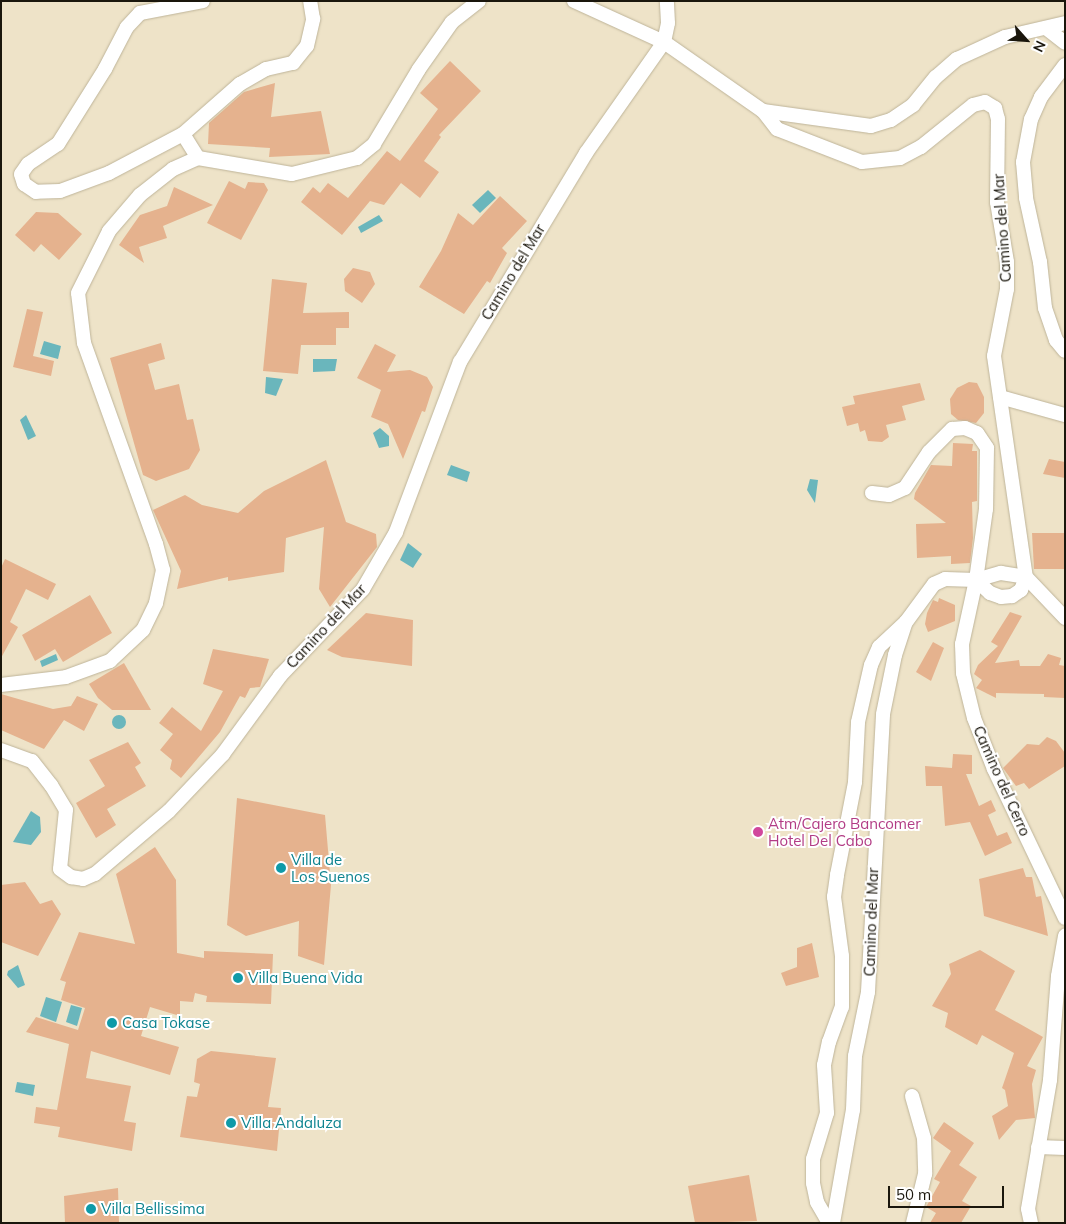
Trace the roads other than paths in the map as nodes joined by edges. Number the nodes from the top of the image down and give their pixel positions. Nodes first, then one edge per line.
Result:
1 (203, 1) edge
2 (310, 1) edge
3 (479, 1) edge
4 (574, 1) edge
5 (667, 1) edge
6 (1065, 23) edge
7 (1046, 28) junction
8 (664, 42) junction
9 (1065, 42) edge
10 (1065, 65) edge
11 (763, 111) junction
12 (183, 134) junction
13 (198, 158) junction
14 (1065, 351) edge
15 (1000, 397) junction
16 (1065, 415) edge
17 (872, 493) dead end
18 (1026, 577) junction
19 (976, 580) junction
20 (1065, 618) edge
21 (906, 622) junction
22 (1, 685) edge
23 (1, 750) edge
24 (1065, 918) edge
25 (1065, 936) edge
26 (1060, 1014) edge
27 (912, 1096) dead end
28 (1038, 1147) junction
29 (1065, 1148) edge
30 (829, 1223) edge
31 (833, 1223) edge
32 (913, 1223) edge
33 (1031, 1223) edge

1 - 12 street
2 - 12 street
3 - 13 street
4 - 8 street
5 - 8 street
6 - 7 street
7 - 9 street
7 - 11 street
8 - 11 street
8 - 23 street, Camino del Mar
10 - 14 street, Camino del Mar
11 - 15 street, Camino del Mar
12 - 13 street
13 - 22 street
15 - 16 street
15 - 18 street, Camino del Mar
17 - 19 street, Camino del Cerro
18 - 19 street, Camino del Mar
18 - 19 street
18 - 20 street
19 - 21 street, Camino del Mar
19 - 24 street, Camino del Cerro
21 - 30 street
21 - 31 street, Camino del Mar
25 - 26 street
26 - 28 street
27 - 32 street
28 - 29 street
28 - 33 street

